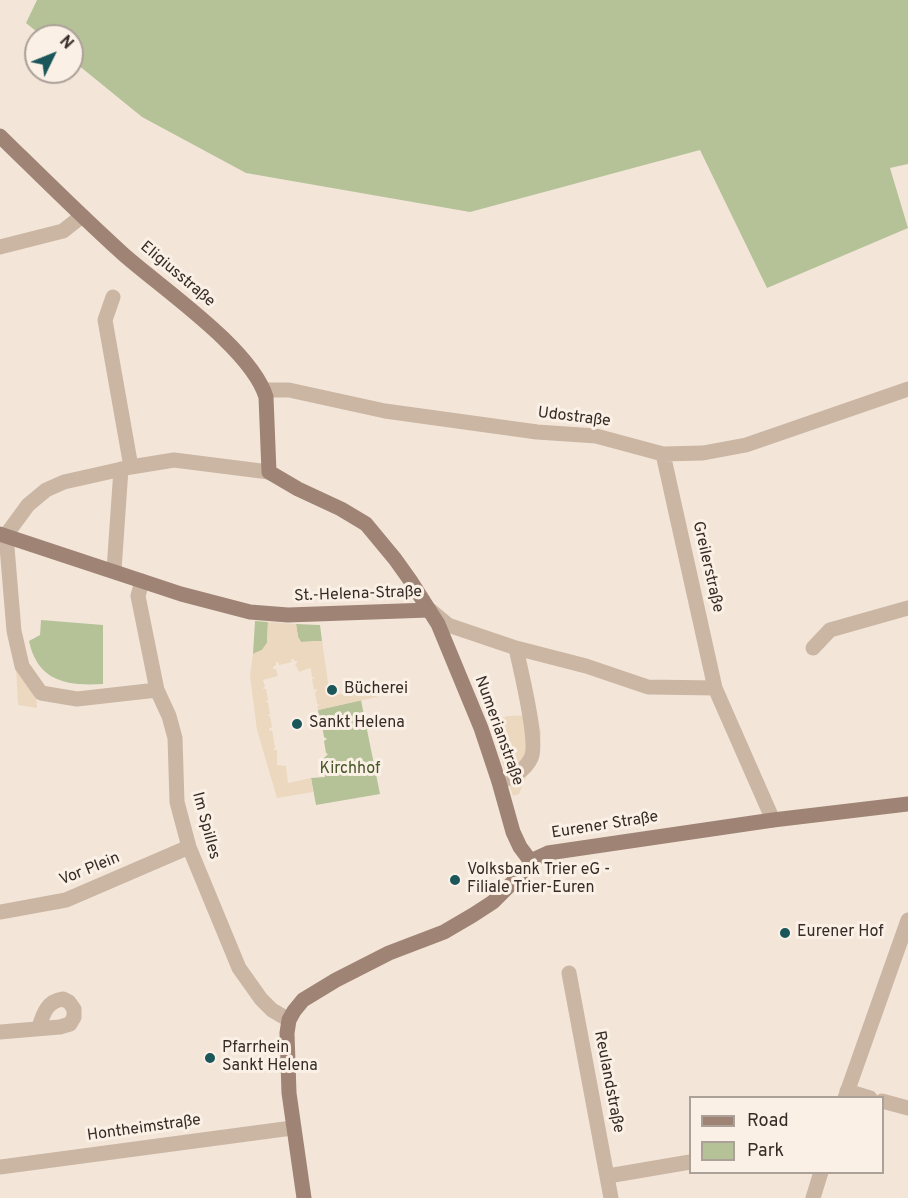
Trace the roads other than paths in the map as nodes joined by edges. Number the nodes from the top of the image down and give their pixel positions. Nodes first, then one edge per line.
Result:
1 (0, 136) edge
2 (82, 216) junction
3 (0, 247) edge
4 (113, 297) dead end
5 (908, 389) edge
6 (264, 390) junction
7 (663, 454) junction
8 (126, 468) junction
9 (269, 472) junction
10 (3, 535) edge
11 (114, 570) junction
12 (142, 581) junction
13 (908, 608) edge
14 (429, 610) junction
15 (516, 648) junction
16 (813, 648) dead end
17 (715, 688) junction
18 (157, 690) junction
19 (499, 782) junction
20 (908, 806) edge
21 (773, 820) junction
22 (189, 847) junction
23 (532, 863) junction
24 (0, 912) edge
25 (908, 920) edge
26 (569, 973) dead end
27 (289, 1020) junction
28 (39, 1027) dead end
29 (0, 1032) edge
30 (846, 1094) edge
31 (884, 1102) edge
32 (908, 1108) edge
33 (292, 1128) junction
34 (689, 1162) edge
35 (0, 1167) edge
36 (821, 1174) edge
37 (608, 1176) junction
38 (304, 1198) edge
39 (611, 1198) edge
40 (813, 1198) edge

1 - 2 street, Eligiusstraße
2 - 3 street
2 - 6 street, Eligiusstraße
4 - 8 street
5 - 7 street, Udostraße
6 - 7 street, Udostraße
6 - 9 street, Eligiusstraße
7 - 17 street, Greilerstraße
8 - 9 street
8 - 10 street
8 - 11 street
9 - 14 street, Numerianstraße
10 - 11 street, St.-Helena-Straße
10 - 18 street
11 - 12 street, St.-Helena-Straße
12 - 14 street, St.-Helena-Straße
12 - 18 street, Im Spilles
13 - 16 street
14 - 15 street, St.-Helena-Straße
14 - 19 street, Numerianstraße
15 - 17 street, St.-Helena-Straße
15 - 19 street
17 - 21 street
18 - 22 street, Im Spilles
19 - 23 street, Numerianstraße
20 - 21 street, Eurener Straße
21 - 23 street, Eurener Straße
22 - 24 street, Vor Plein
22 - 27 street, Im Spilles
23 - 27 street, Eurener Straße
25 - 30 street
26 - 37 street, Reulandstraße
27 - 33 street
28 - 29 street
31 - 32 street
33 - 35 street, Hontheimstraße
33 - 38 street
34 - 37 street
36 - 40 street
37 - 39 street, Reulandstraße

